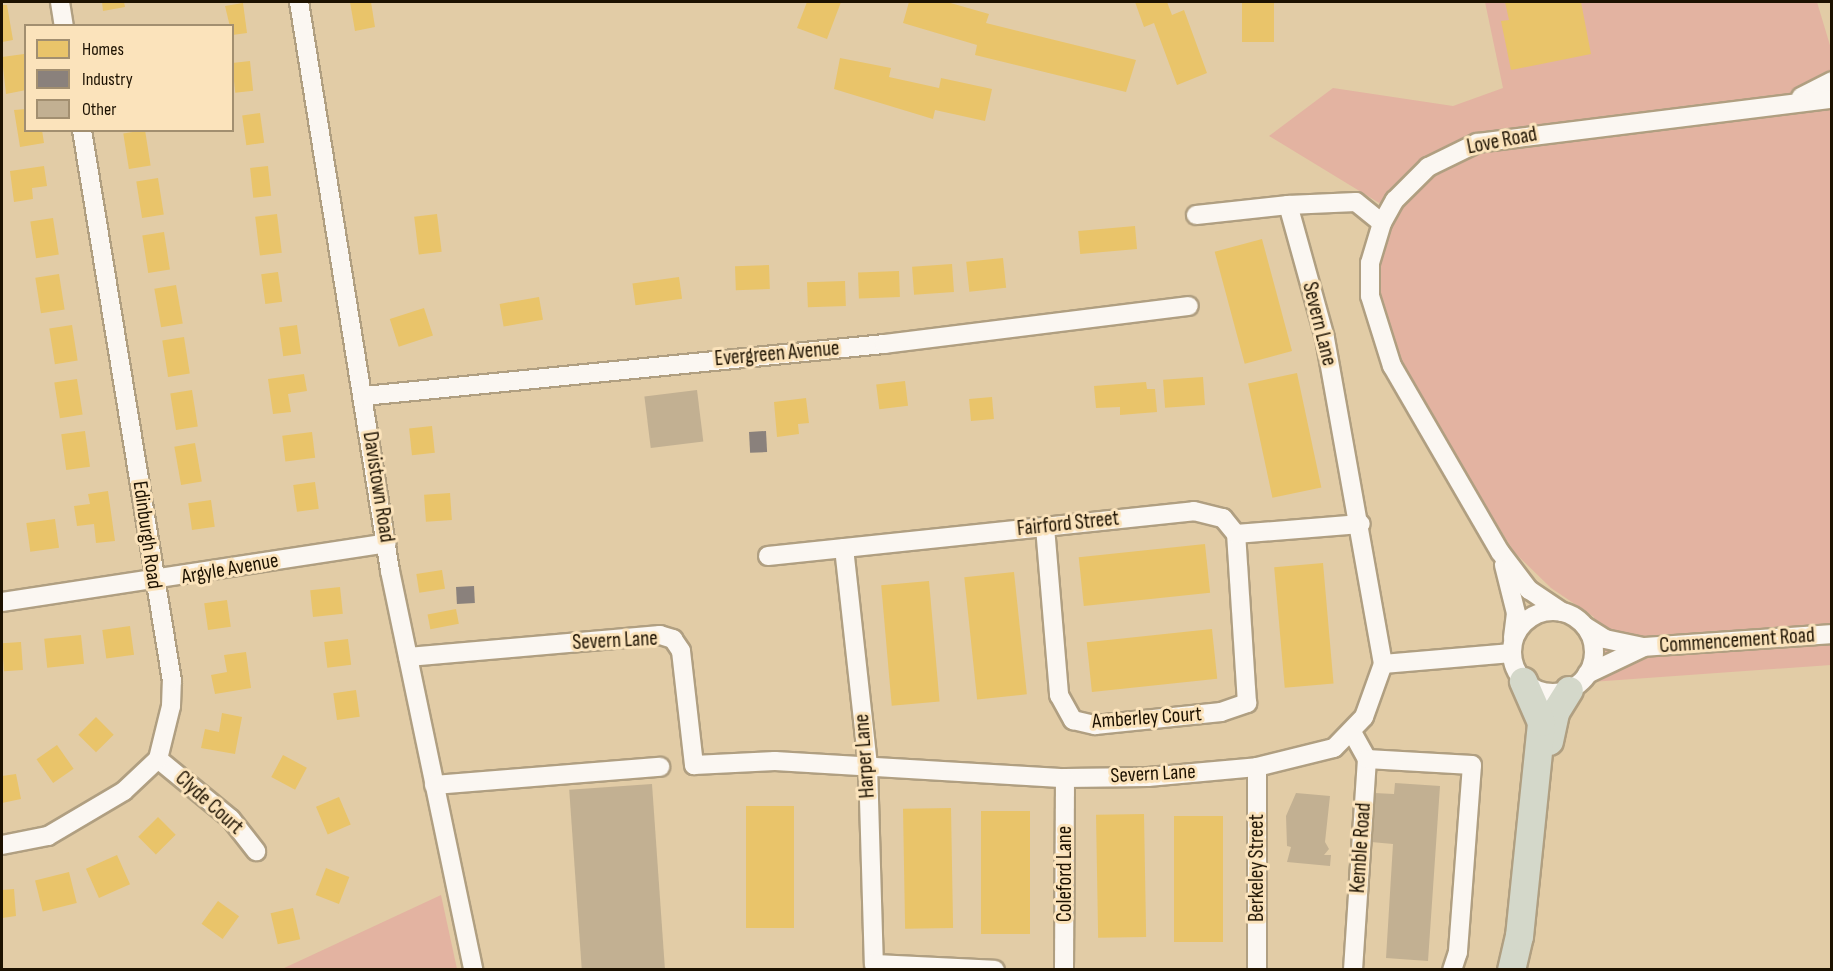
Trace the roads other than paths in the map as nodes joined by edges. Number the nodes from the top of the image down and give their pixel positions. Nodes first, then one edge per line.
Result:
1 (60, 2) edge
2 (299, 2) edge
3 (64, 24) edge
4 (1832, 81) edge
5 (1832, 99) edge
6 (1729, 112) junction
7 (1832, 112) edge
8 (82, 132) edge
9 (1288, 205) junction
10 (1196, 215) dead end
11 (1382, 223) junction
12 (1189, 306) dead end
13 (364, 396) junction
14 (1361, 524) junction
15 (1045, 527) junction
16 (1236, 534) junction
17 (386, 543) junction
18 (844, 548) junction
19 (1500, 552) junction
20 (768, 556) dead end
21 (152, 582) junction
22 (2, 602) edge
23 (1562, 612) junction
24 (1586, 627) junction
25 (1832, 634) edge
26 (1643, 647) junction
27 (1512, 648) junction
28 (408, 657) junction
29 (1383, 664) junction
30 (1523, 681) junction
31 (1578, 682) junction
32 (1352, 732) junction
33 (158, 759) junction
34 (1367, 759) junction
35 (868, 766) junction
36 (660, 767) dead end
37 (1257, 767) junction
38 (1065, 778) junction
39 (434, 785) junction
40 (2, 845) edge
41 (256, 851) dead end
42 (473, 969) edge
43 (994, 969) edge
44 (1064, 969) edge
45 (1257, 969) edge
46 (1353, 969) edge
47 (1452, 969) edge
48 (1511, 969) edge
49 (1531, 969) edge

1 - 3 street
2 - 13 street, Davistown Road
4 - 6 street
5 - 6 street, Love Road
6 - 7 street, Love Road
6 - 11 street, Love Road
8 - 21 street, Edinburgh Road
9 - 10 street
9 - 11 street
9 - 14 street, Severn Lane
11 - 19 street, Love Road
12 - 13 street, Evergreen Avenue
13 - 17 street, Davistown Road
14 - 16 street
14 - 29 street, Severn Lane
15 - 16 street, Fairford Street
15 - 16 street, Amberley Court
15 - 18 street, Fairford Street
17 - 21 street, Argyle Avenue
17 - 28 street, Davistown Road
18 - 20 street, Fairford Street
18 - 35 street, Harper Lane
19 - 23 street, Love Road
19 - 27 street, Love Road
21 - 22 street, Argyle Avenue
21 - 33 street, Edinburgh Road
23 - 24 street
23 - 27 street
24 - 26 street, Commencement Road
24 - 31 street
25 - 26 street, Commencement Road
26 - 31 street, Commencement Road
27 - 29 street
27 - 30 street
28 - 35 street, Severn Lane
28 - 39 street, Davistown Road
29 - 32 street, Severn Lane
30 - 31 street
30 - 48 highway
31 - 49 highway
32 - 34 street
32 - 37 street, Severn Lane
33 - 40 street
33 - 41 street, Clyde Court
34 - 46 street, Kemble Road
34 - 47 street
35 - 38 street, Severn Lane
35 - 43 street, Harper Lane
36 - 39 street
37 - 38 street, Severn Lane
37 - 45 street, Berkeley Street
38 - 44 street, Coleford Lane
39 - 42 street, Davistown Road

